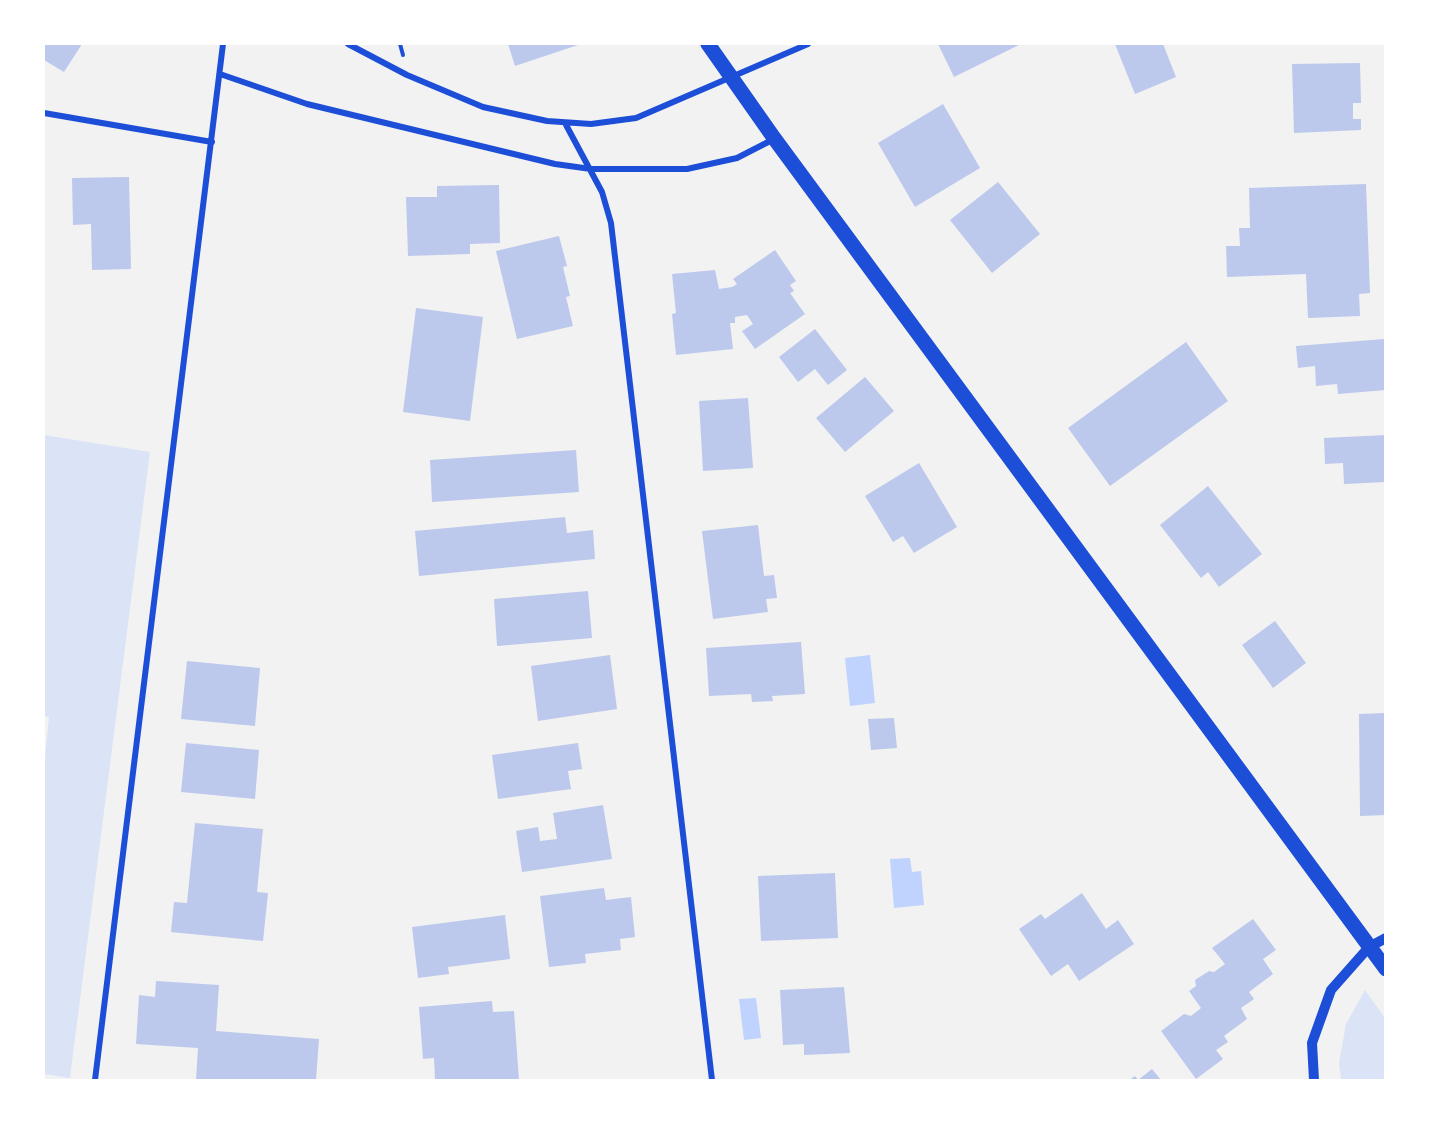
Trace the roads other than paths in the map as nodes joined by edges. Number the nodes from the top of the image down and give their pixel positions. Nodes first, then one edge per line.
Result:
1 (224, 44) edge
2 (348, 44) edge
3 (708, 44) edge
4 (808, 44) edge
5 (220, 74) junction
6 (730, 77) junction
7 (44, 114) edge
8 (565, 123) junction
9 (774, 138) junction
10 (212, 142) junction
11 (591, 170) junction
12 (1386, 938) edge
13 (1369, 947) junction
14 (1386, 969) edge
15 (95, 1080) edge
16 (712, 1080) edge
17 (1314, 1080) edge

1 - 5 street
2 - 8 street
3 - 6 main road
4 - 6 street
5 - 10 street
5 - 11 street
6 - 8 street
6 - 9 main road
7 - 10 street
8 - 11 street
9 - 11 street
9 - 13 main road
10 - 15 street
11 - 16 street
12 - 13 street
13 - 14 main road
13 - 17 street

